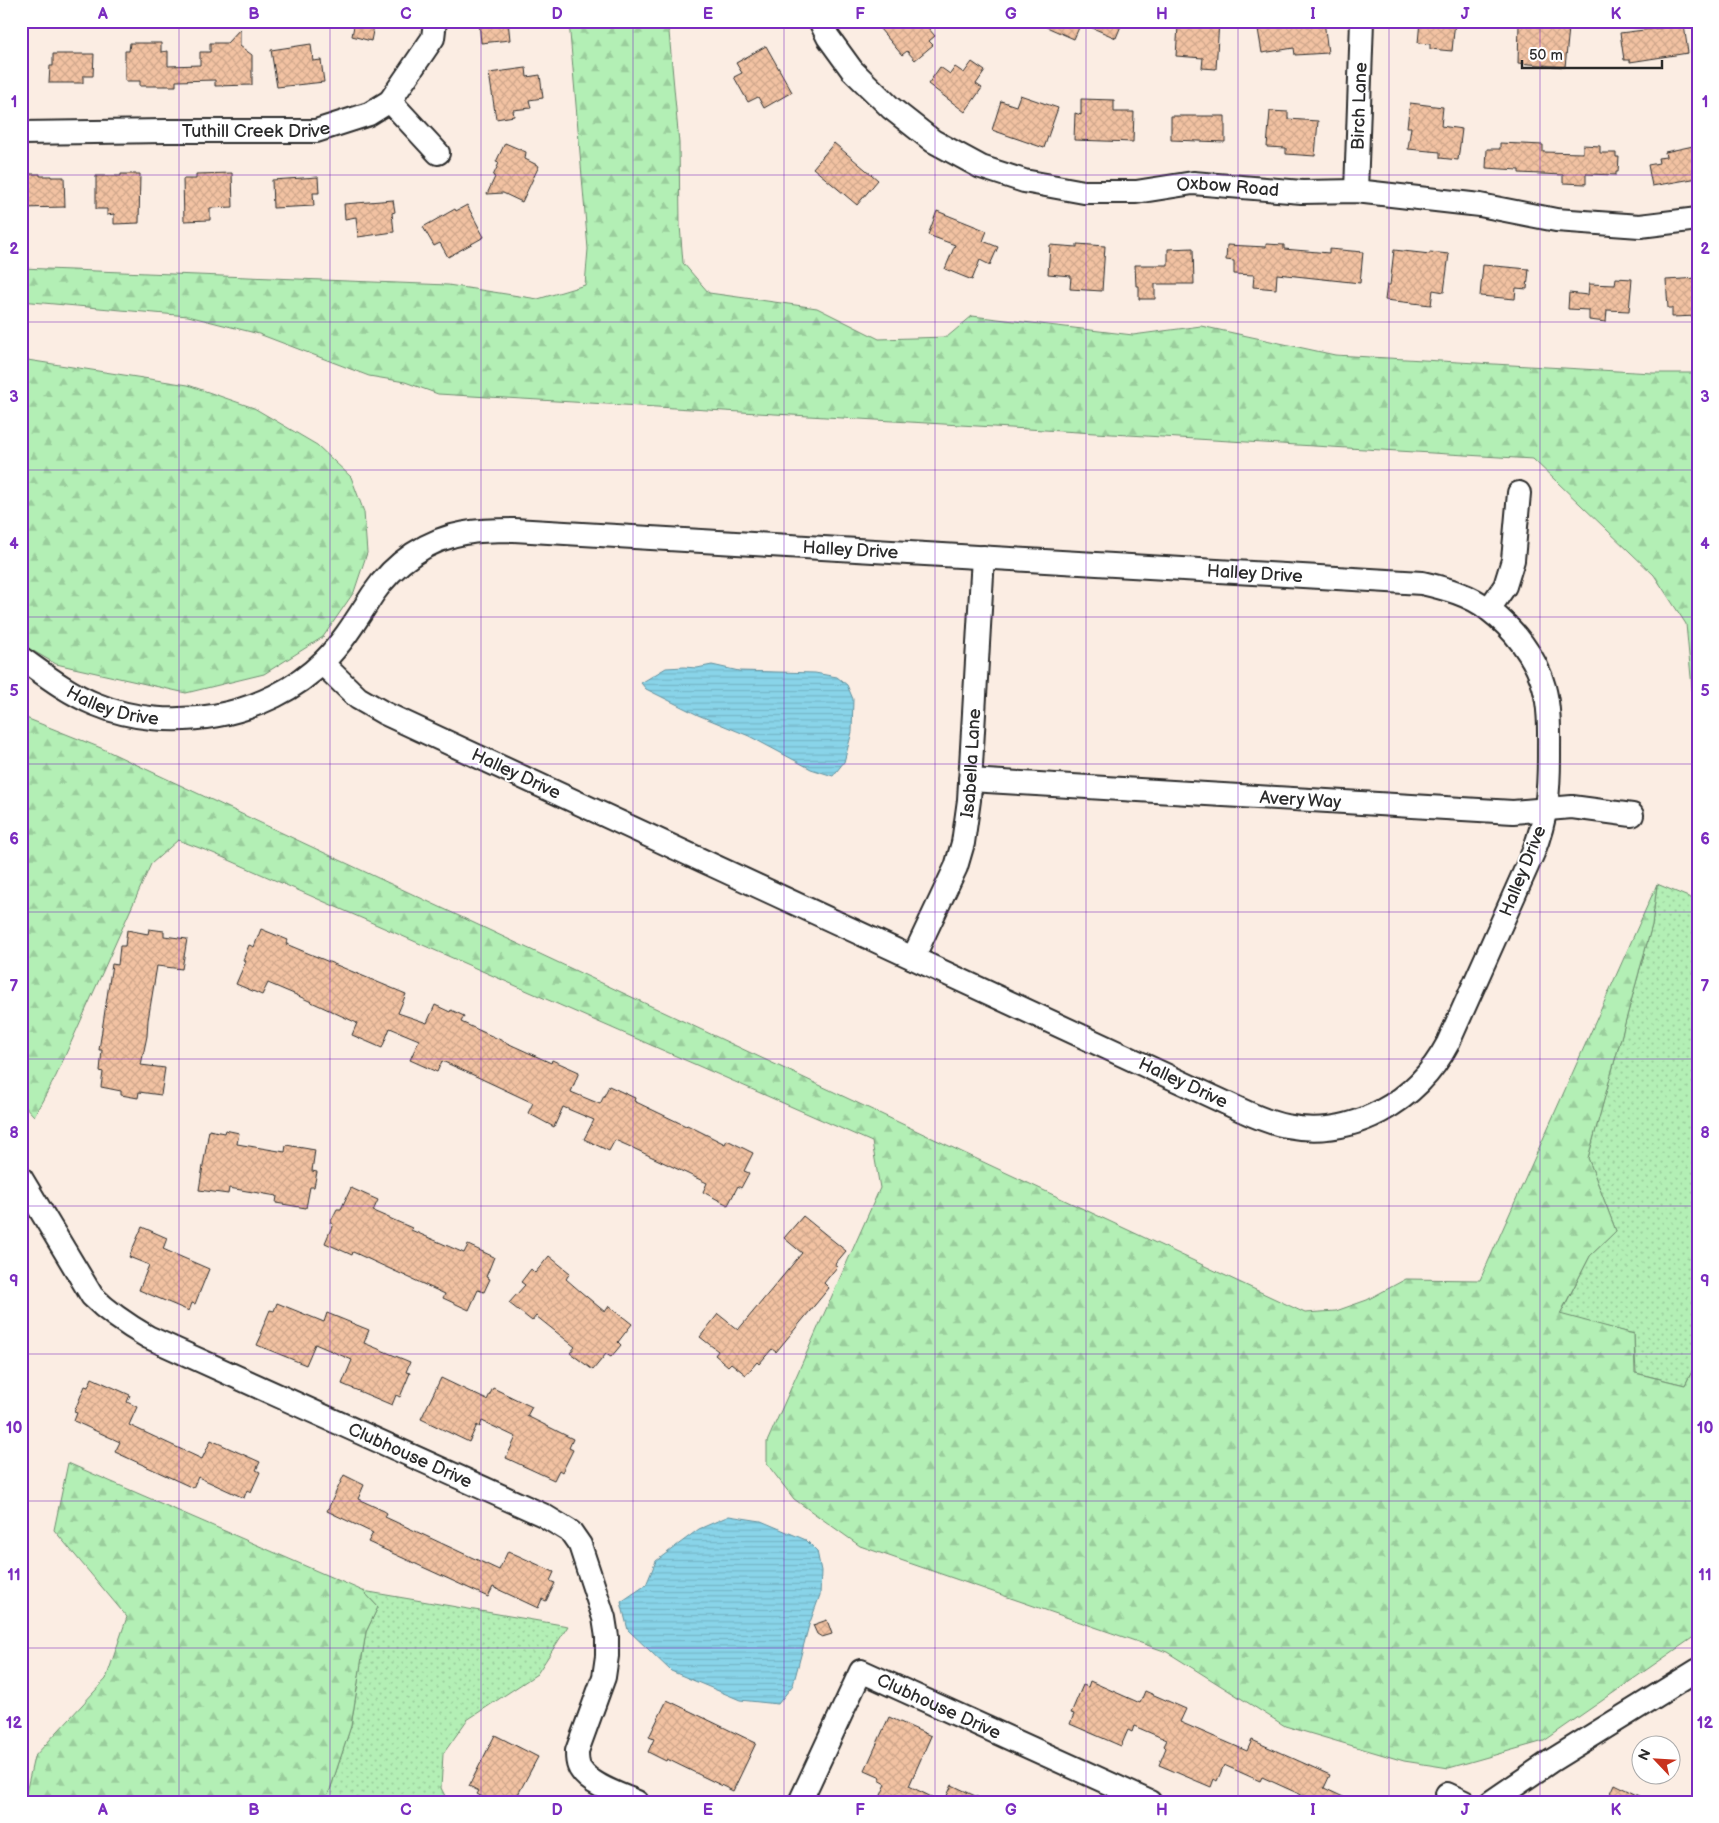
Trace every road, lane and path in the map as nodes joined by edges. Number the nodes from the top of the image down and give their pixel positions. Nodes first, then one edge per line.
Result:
1 (435, 21) edge
2 (820, 21) edge
3 (1362, 21) edge
4 (390, 101) junction
5 (21, 133) edge
6 (438, 152) dead end
7 (1356, 191) junction
8 (1698, 219) edge
9 (1519, 493) dead end
10 (983, 557) junction
11 (1489, 609) junction
12 (21, 658) edge
13 (322, 663) junction
14 (970, 780) junction
15 (1547, 809) junction
16 (1632, 815) dead end
17 (913, 958) junction
18 (21, 1178) edge
19 (1698, 1670) edge
20 (637, 1802) edge
21 (800, 1802) edge
22 (1150, 1802) edge
23 (1491, 1802) edge

1 - 4 street, Tuthill Creek Drive
2 - 7 street, Oxbow Road
3 - 7 street, Birch Lane
4 - 5 street, Tuthill Creek Drive
4 - 6 street
7 - 8 street, Oxbow Road
9 - 11 street
10 - 11 street, Halley Drive
10 - 13 street, Halley Drive
10 - 14 street, Isabella Lane
11 - 15 street, Halley Drive
12 - 13 street, Halley Drive
13 - 17 street, Halley Drive
14 - 15 street, Avery Way
14 - 17 street, Isabella Lane
15 - 16 street, Avery Way
15 - 17 street, Halley Drive
18 - 20 street, Clubhouse Drive
19 - 23 street
21 - 22 street, Clubhouse Drive

